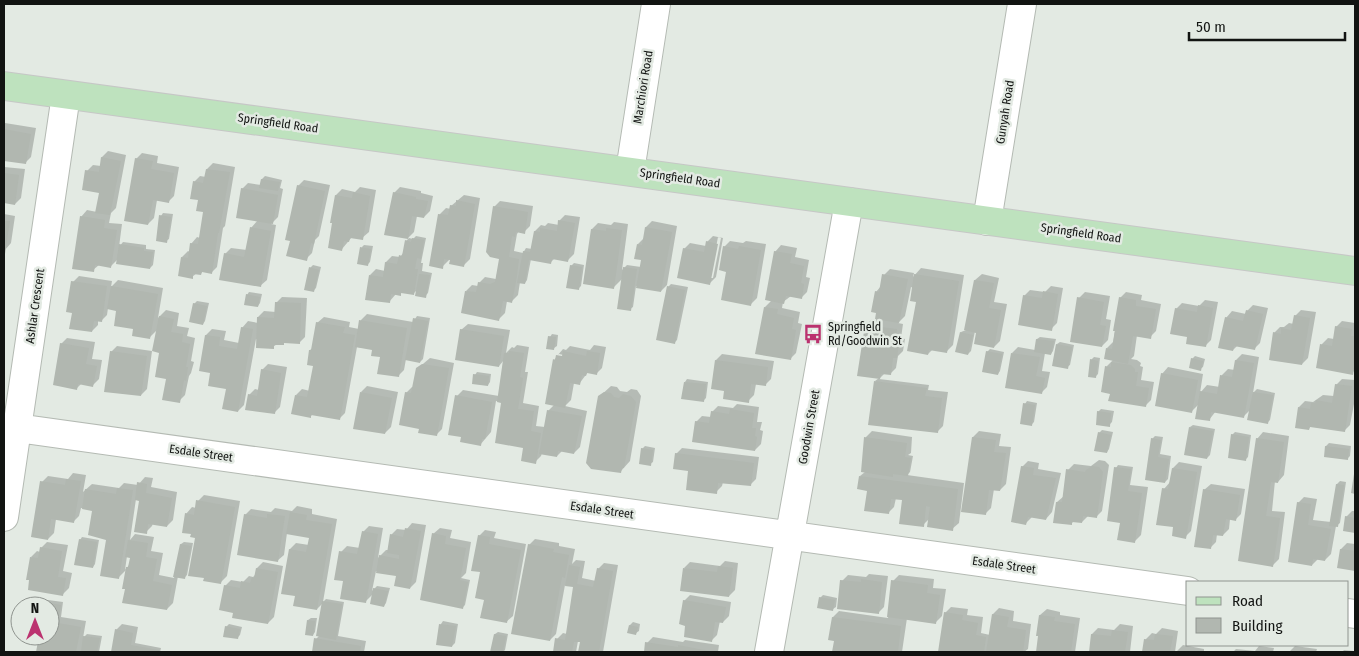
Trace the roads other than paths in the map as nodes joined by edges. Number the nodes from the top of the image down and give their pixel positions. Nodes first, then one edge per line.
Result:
1 (656, 4) edge
2 (1022, 4) edge
3 (4, 86) edge
4 (66, 95) junction
5 (630, 171) junction
6 (850, 202) junction
7 (988, 221) junction
8 (1355, 272) edge
9 (17, 428) junction
10 (4, 517) edge
11 (790, 536) junction
12 (1186, 591) edge
13 (769, 652) edge

1 - 5 street, Marchiori Road
2 - 7 street, Gunyah Road
3 - 4 main road, Springfield Road
4 - 5 main road, Springfield Road
4 - 9 street, Ashlar Crescent
5 - 6 main road, Springfield Road
6 - 7 main road, Springfield Road
6 - 11 street, Goodwin Street
7 - 8 main road, Springfield Road
9 - 10 street, Ashlar Crescent
9 - 11 street, Esdale Street
11 - 12 street, Esdale Street
11 - 13 street, Goodwin Street

